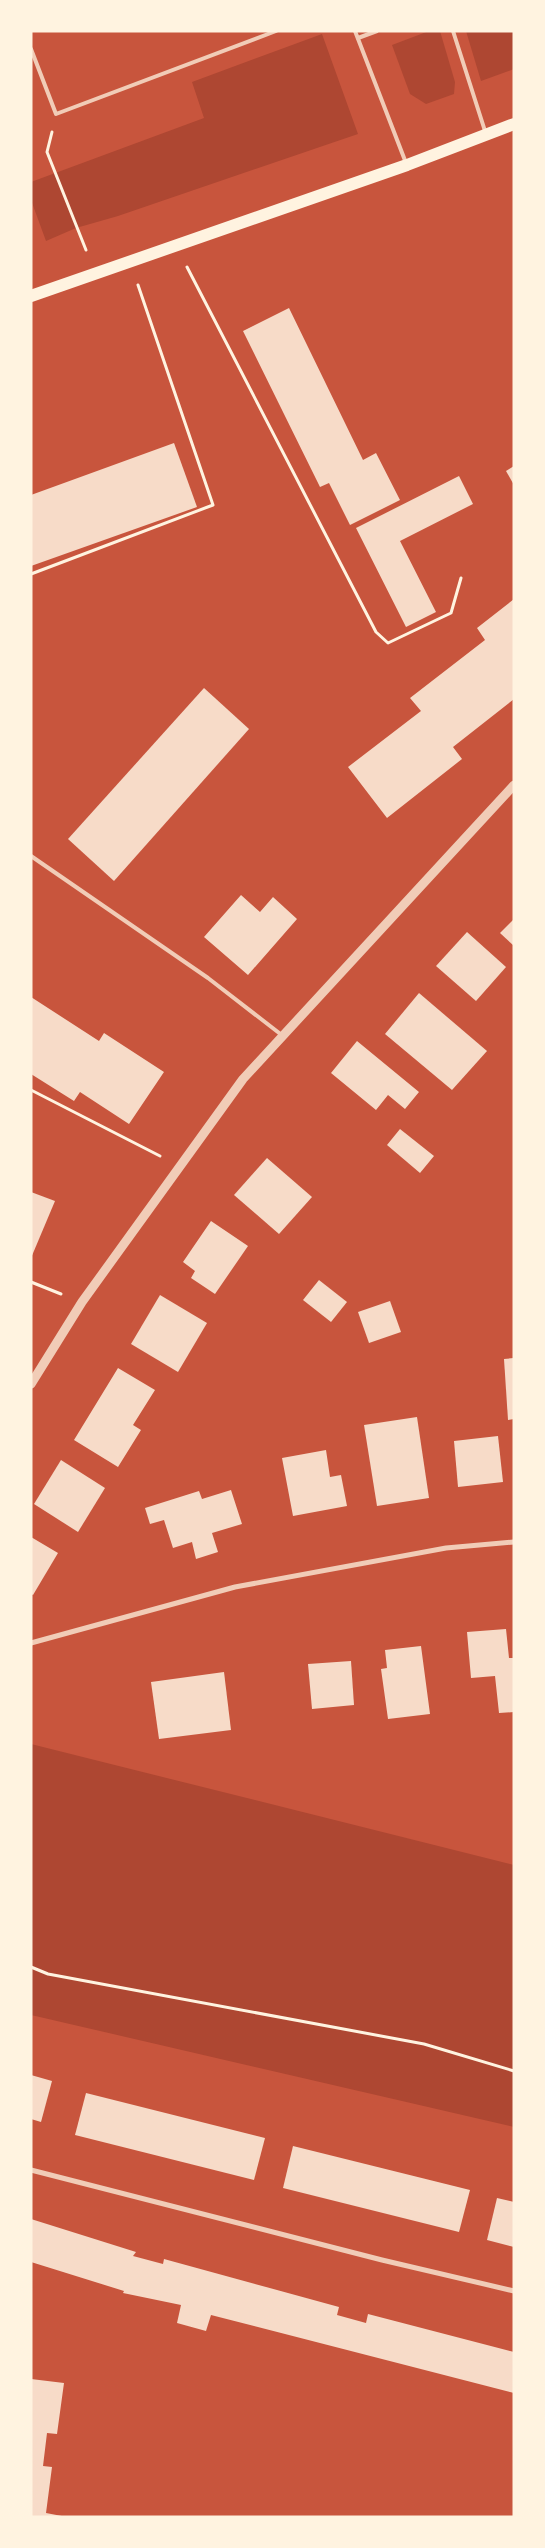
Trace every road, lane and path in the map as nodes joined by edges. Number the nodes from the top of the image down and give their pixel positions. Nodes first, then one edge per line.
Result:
1 (276, 31) edge
2 (355, 31) edge
3 (377, 31) edge
4 (453, 31) edge
5 (358, 38) junction
6 (31, 48) edge
7 (56, 114) junction
8 (514, 124) edge
9 (486, 135) junction
10 (407, 165) junction
11 (176, 244) junction
12 (130, 261) junction
13 (96, 273) junction
14 (31, 296) edge
15 (31, 574) edge
16 (461, 578) dead end
17 (514, 785) edge
18 (31, 856) edge
19 (283, 1036) junction
20 (31, 1090) edge
21 (178, 1166) junction
22 (31, 1282) edge
23 (82, 1302) junction
24 (31, 1384) edge
25 (514, 1542) edge
26 (31, 1642) edge
27 (31, 1967) edge
28 (514, 2071) edge
29 (31, 2170) edge
30 (514, 2291) edge

1 - 7 lane
2 - 5 lane
3 - 5 lane
4 - 9 lane
5 - 10 lane
6 - 7 lane
7 - 13 path
8 - 9 main road
9 - 10 main road
10 - 11 main road
11 - 12 main road
11 - 16 path
12 - 13 main road
12 - 15 path
13 - 14 main road
17 - 19 street
18 - 19 lane
19 - 21 street
20 - 21 path
21 - 23 street
22 - 23 path
23 - 24 street
25 - 26 street
27 - 28 path
29 - 30 street

